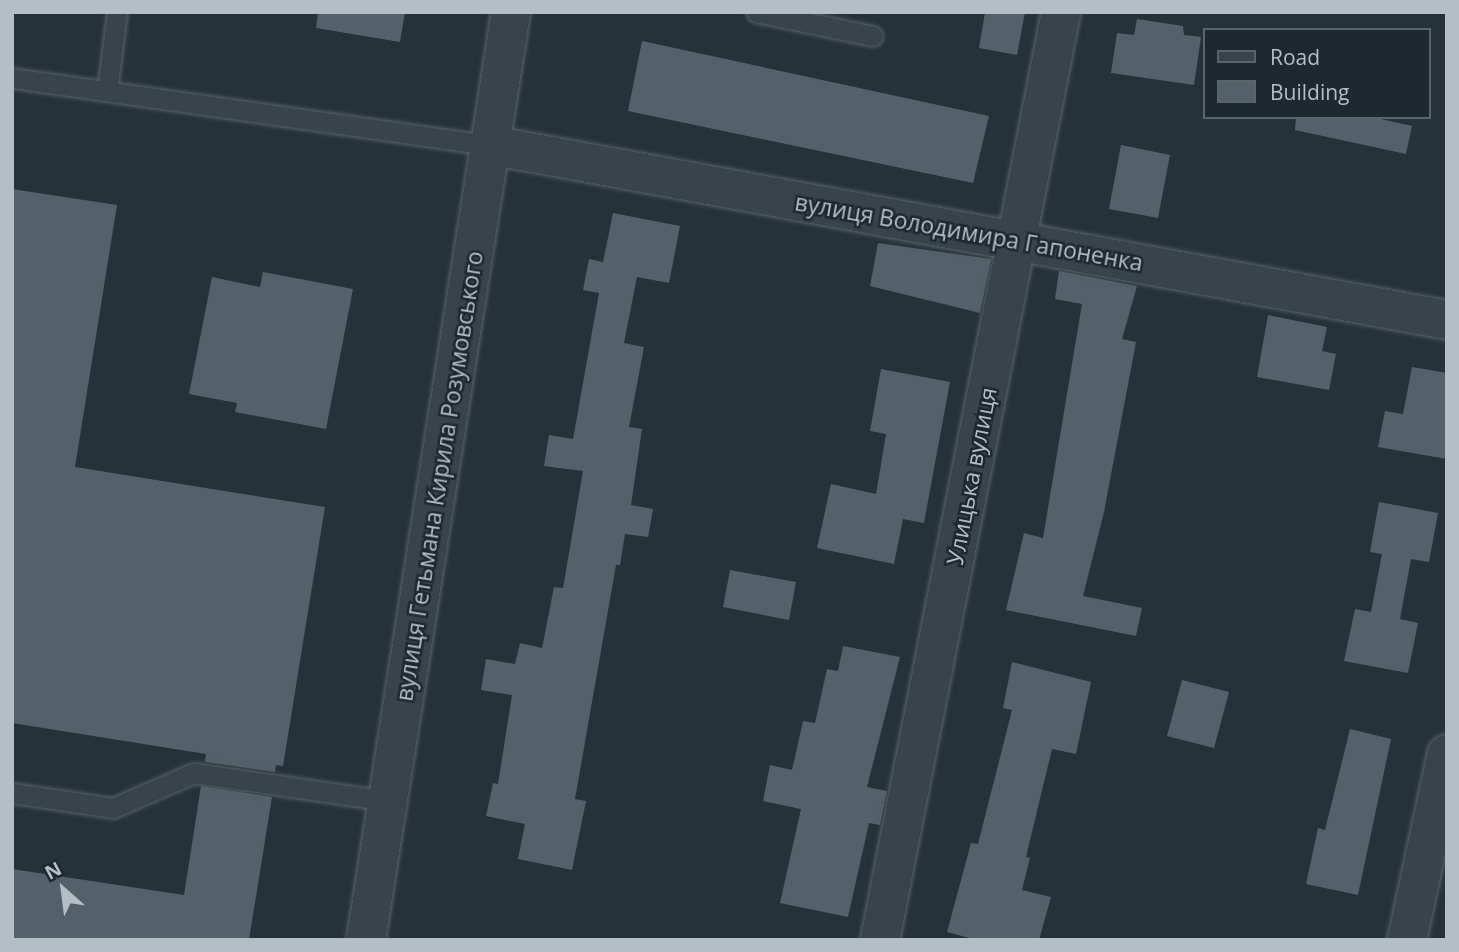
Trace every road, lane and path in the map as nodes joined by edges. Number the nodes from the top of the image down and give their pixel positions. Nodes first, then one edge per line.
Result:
1 (117, 12) edge
2 (511, 12) edge
3 (756, 12) edge
4 (1061, 12) edge
5 (873, 36) dead end
6 (12, 78) edge
7 (107, 91) junction
8 (490, 145) junction
9 (1017, 240) junction
10 (1447, 320) edge
11 (1447, 754) edge
12 (12, 793) edge
13 (388, 801) junction
14 (366, 940) edge
15 (880, 940) edge
16 (1407, 940) edge

1 - 7 lane
2 - 8 street, вулиця Гетьмана Кирила Розумовського
3 - 5 lane
4 - 9 street, Улицька вулиця
6 - 7 lane
7 - 8 lane
8 - 9 street, вулиця Володимира Гапоненка
8 - 13 street, вулиця Гетьмана Кирила Розумовського
9 - 10 street, вулиця Володимира Гапоненка
9 - 15 street, Улицька вулиця
11 - 16 street
12 - 13 lane
13 - 14 street, вулиця Гетьмана Кирила Розумовського

